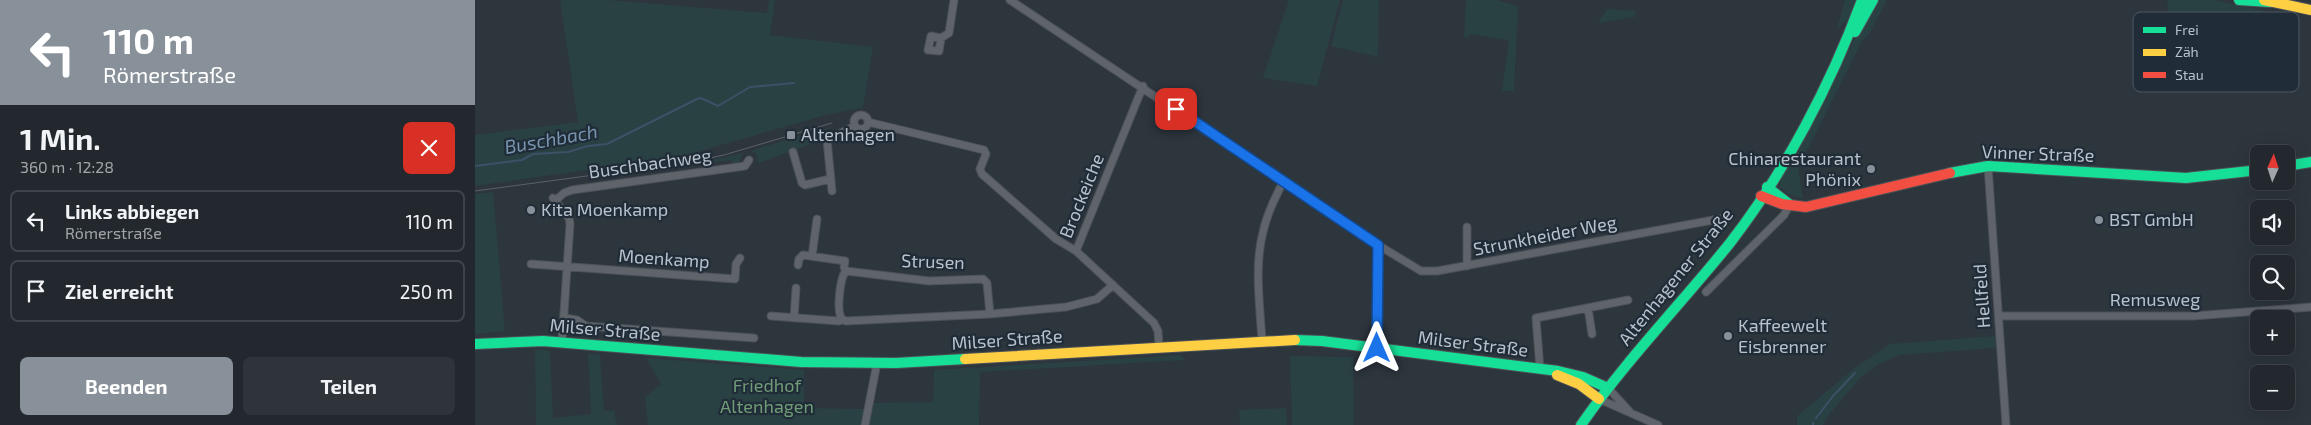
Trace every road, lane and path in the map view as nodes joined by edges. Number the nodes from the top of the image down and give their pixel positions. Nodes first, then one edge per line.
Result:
1 (953, 0) edge
2 (1010, 0) edge
3 (1862, 0) edge
4 (1868, 0) edge
5 (1873, 0) edge
6 (2239, 0) edge
7 (2264, 0) edge
8 (2277, 3) junction
9 (2311, 10) edge
10 (1855, 32) junction
11 (941, 38) dead end
12 (1848, 41) junction
13 (1143, 86) junction
14 (867, 122) junction
15 (855, 126) junction
16 (793, 152) dead end
17 (749, 160) dead end
18 (2311, 162) edge
19 (2295, 165) edge
20 (1988, 166) junction
21 (2250, 171) edge
22 (831, 179) junction
23 (1283, 182) junction
24 (1767, 187) junction
25 (832, 191) dead end
26 (1761, 196) junction
27 (1790, 204) junction
28 (1724, 218) dead end
29 (817, 219) dead end
30 (1467, 227) dead end
31 (1378, 245) junction
32 (1076, 251) junction
33 (812, 256) junction
34 (740, 258) dead end
35 (531, 264) dead end
36 (798, 265) dead end
37 (567, 266) junction
38 (1467, 266) junction
39 (846, 271) junction
40 (1113, 285) junction
41 (797, 288) dead end
42 (1706, 292) dead end
43 (1628, 300) dead end
44 (2311, 307) edge
45 (1587, 308) junction
46 (990, 314) junction
47 (771, 316) dead end
48 (1999, 316) junction
49 (565, 318) junction
50 (795, 318) junction
51 (842, 319) junction
52 (1592, 334) dead end
53 (754, 338) dead end
54 (1262, 341) junction
55 (562, 342) junction
56 (475, 344) edge
57 (1159, 346) junction
58 (1377, 348) junction
59 (877, 363) junction
60 (1540, 369) junction
61 (1608, 388) junction
62 (1599, 399) junction
63 (1632, 414) junction
64 (865, 425) edge
65 (1581, 425) edge
66 (1658, 425) edge
67 (2006, 425) edge

1 - 11 street
2 - 13 street, Strunkheider Weg
3 - 12 main road, Altenhagener Straße
4 - 10 main road, Altenhagener Straße
5 - 10 main road
6 - 8 main road
7 - 8 main road
8 - 9 main road
10 - 12 main road, Altenhagener Straße
12 - 24 main road, Altenhagener Straße
13 - 23 street, Strunkheider Weg
13 - 32 street, Brockeiche
14 - 15 street
14 - 15 street
14 - 32 street
15 - 22 street
16 - 22 street
17 - 37 street, Buschbachweg
18 - 19 main road
20 - 21 main road, Vinner Straße
20 - 27 main road, Vinner Straße
20 - 48 street, Hellfeld
22 - 25 street
23 - 31 street, Strunkheider Weg
23 - 54 street
24 - 26 main road, Altenhagener Straße
24 - 27 main road
26 - 27 main road, Vinner Straße
26 - 61 main road, Altenhagener Straße
27 - 42 street
28 - 38 street, Strunkheider Weg
29 - 33 street
30 - 38 street
31 - 38 street, Strunkheider Weg
31 - 58 street
32 - 40 street, Brockeiche
33 - 36 street
33 - 39 street
34 - 37 street, Moenkamp
35 - 37 street, Moenkamp
37 - 49 street
39 - 46 street, Strusen
39 - 51 street
40 - 46 street
40 - 57 street, Brockeiche
41 - 50 street
43 - 45 street, Milser Straße
44 - 48 street, Remusweg
45 - 52 street
45 - 60 street, Milser Straße
46 - 51 street
47 - 50 street
48 - 67 street, Hellfeld
49 - 53 street
49 - 55 street
50 - 51 street
54 - 57 main road, Milser Straße
54 - 58 main road, Milser Straße
55 - 56 main road, Milser Straße
55 - 59 main road, Milser Straße
57 - 59 main road, Milser Straße
58 - 60 main road, Milser Straße
59 - 64 street
60 - 61 main road, Milser Straße
60 - 62 main road, Milser Straße
61 - 62 main road, Altenhagener Straße
61 - 63 street
62 - 63 street
62 - 65 main road, Altenhagener Straße
63 - 66 street

